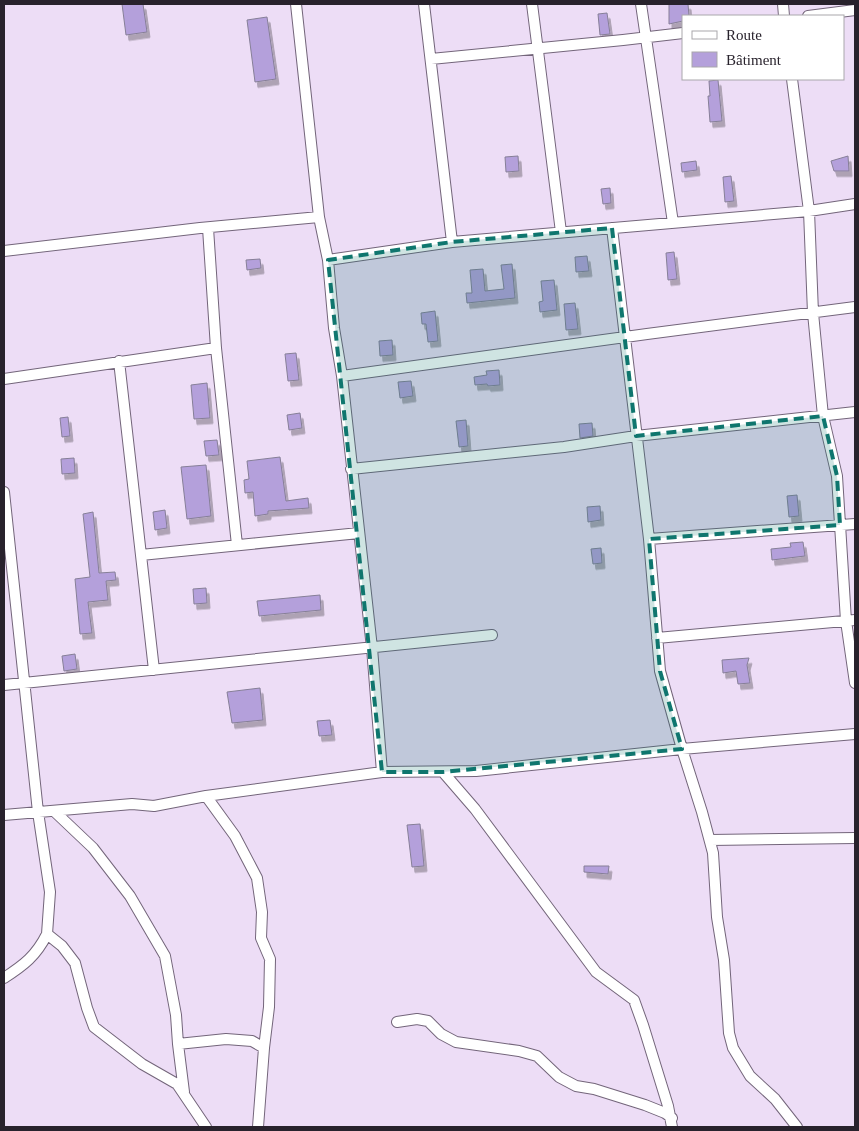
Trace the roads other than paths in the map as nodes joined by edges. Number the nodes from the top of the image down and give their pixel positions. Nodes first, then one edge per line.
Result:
1 (296, 4) edge
2 (424, 4) edge
3 (532, 4) edge
4 (641, 4) edge
5 (855, 10) edge
6 (816, 15) edge
7 (682, 33) edge
8 (646, 37) junction
9 (538, 49) junction
10 (431, 59) junction
11 (792, 80) edge
12 (855, 204) edge
13 (809, 211) junction
14 (319, 217) junction
15 (673, 223) junction
16 (208, 228) junction
17 (612, 228) junction
18 (561, 232) junction
19 (452, 242) junction
20 (4, 251) edge
21 (328, 260) junction
22 (855, 307) edge
23 (813, 313) junction
24 (624, 337) junction
25 (216, 348) junction
26 (120, 361) junction
27 (342, 376) junction
28 (4, 379) edge
29 (855, 412) edge
30 (823, 416) junction
31 (636, 436) junction
32 (351, 469) junction
33 (4, 492) edge
34 (855, 524) edge
35 (840, 525) junction
36 (359, 533) junction
37 (649, 539) junction
38 (237, 545) junction
39 (142, 555) junction
40 (8, 573) edge
41 (851, 620) edge
42 (492, 635) dead end
43 (657, 638) junction
44 (372, 648) junction
45 (154, 670) junction
46 (24, 683) junction
47 (855, 684) edge
48 (4, 685) edge
49 (855, 734) edge
50 (682, 749) junction
51 (382, 772) junction
52 (443, 772) junction
53 (206, 796) junction
54 (54, 811) junction
55 (38, 812) junction
56 (4, 815) edge
57 (855, 838) edge
58 (710, 840) junction
59 (47, 934) junction
60 (4, 978) edge
61 (398, 1022) dead end
62 (178, 1044) junction
63 (264, 1048) junction
64 (184, 1095) junction
65 (672, 1123) edge
66 (206, 1127) edge
67 (258, 1127) edge
68 (797, 1127) edge

1 - 14 street
2 - 10 street
3 - 9 street
4 - 8 street
5 - 6 street
7 - 8 street
8 - 9 street
8 - 15 street
9 - 10 street
9 - 18 street
10 - 19 street
11 - 13 street
12 - 13 street
13 - 15 street
13 - 23 street
14 - 16 street
14 - 21 street
15 - 17 street
16 - 20 street
16 - 25 street
17 - 18 street
17 - 24 street
18 - 19 street
19 - 21 street
21 - 27 street
22 - 23 street
23 - 24 street
23 - 30 street
24 - 27 street
24 - 31 street
25 - 26 street
25 - 38 street
26 - 28 street
26 - 39 street
27 - 32 street
29 - 30 street
30 - 31 street
30 - 35 street
31 - 32 street
31 - 37 street
32 - 36 street
33 - 40 street
34 - 35 street
35 - 37 street
35 - 41 street
36 - 38 street
36 - 44 street
37 - 43 street
38 - 39 street
39 - 45 street
40 - 46 street
41 - 43 street
41 - 47 street
42 - 44 street
43 - 50 street
44 - 45 street
44 - 51 street
45 - 46 street
46 - 48 street
46 - 55 street
49 - 50 street
50 - 52 street
50 - 58 street
51 - 52 street
51 - 53 street
52 - 65 street
53 - 54 street
53 - 63 street
54 - 55 street
54 - 62 street
55 - 56 street
55 - 59 street
57 - 58 street
58 - 68 street
59 - 60 street
59 - 64 street
61 - 65 street
62 - 63 street
62 - 64 street
63 - 67 street
64 - 66 street

